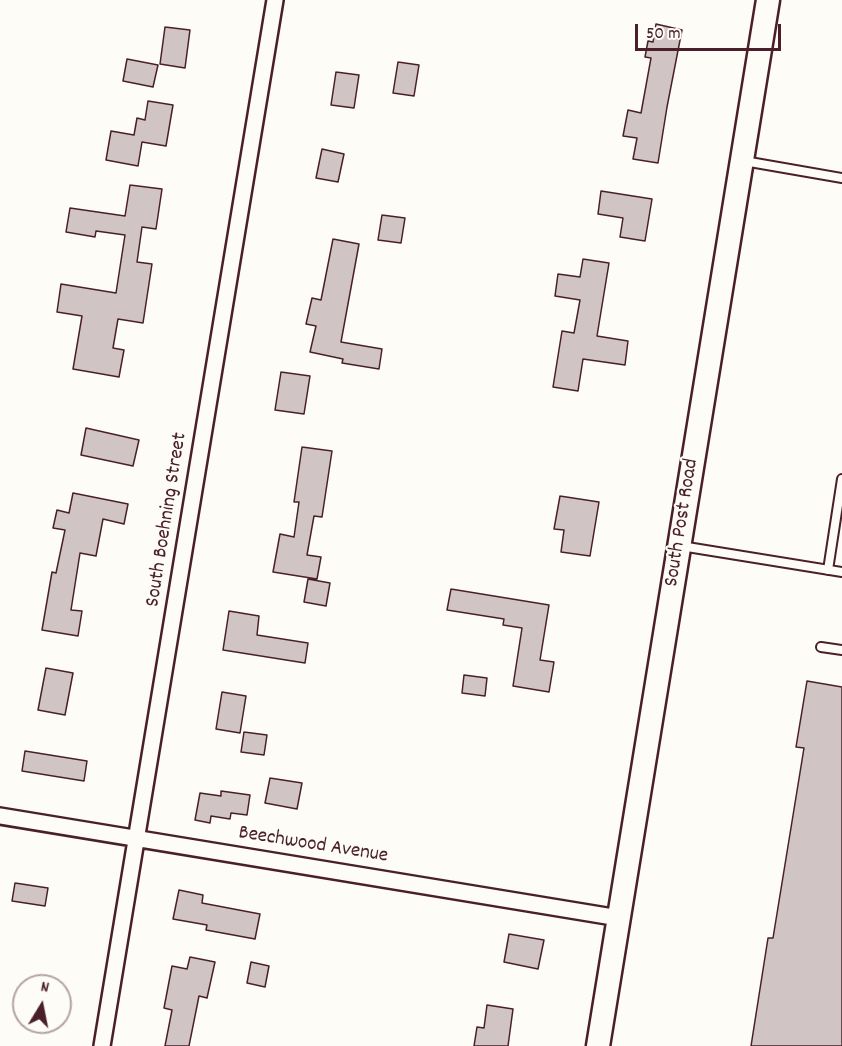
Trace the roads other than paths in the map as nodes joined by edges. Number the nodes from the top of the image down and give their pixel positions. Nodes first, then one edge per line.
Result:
1 (276, 0) edge
2 (768, 0) edge
3 (742, 161) junction
4 (842, 178) edge
5 (842, 479) edge
6 (680, 546) junction
7 (828, 570) junction
8 (842, 572) edge
9 (821, 647) dead end
10 (842, 651) edge
11 (0, 816) edge
12 (136, 838) junction
13 (619, 918) junction
14 (102, 1046) edge
15 (598, 1046) edge

1 - 12 street, South Boehning Street
2 - 3 main road, South Post Road
3 - 4 lane
3 - 6 main road, South Post Road
5 - 7 lane
6 - 7 lane
6 - 13 main road, South Post Road
7 - 8 lane
9 - 10 lane
11 - 12 street, Beechwood Avenue
12 - 13 street, Beechwood Avenue
12 - 14 street, South Boehning Street
13 - 15 main road, South Post Road

